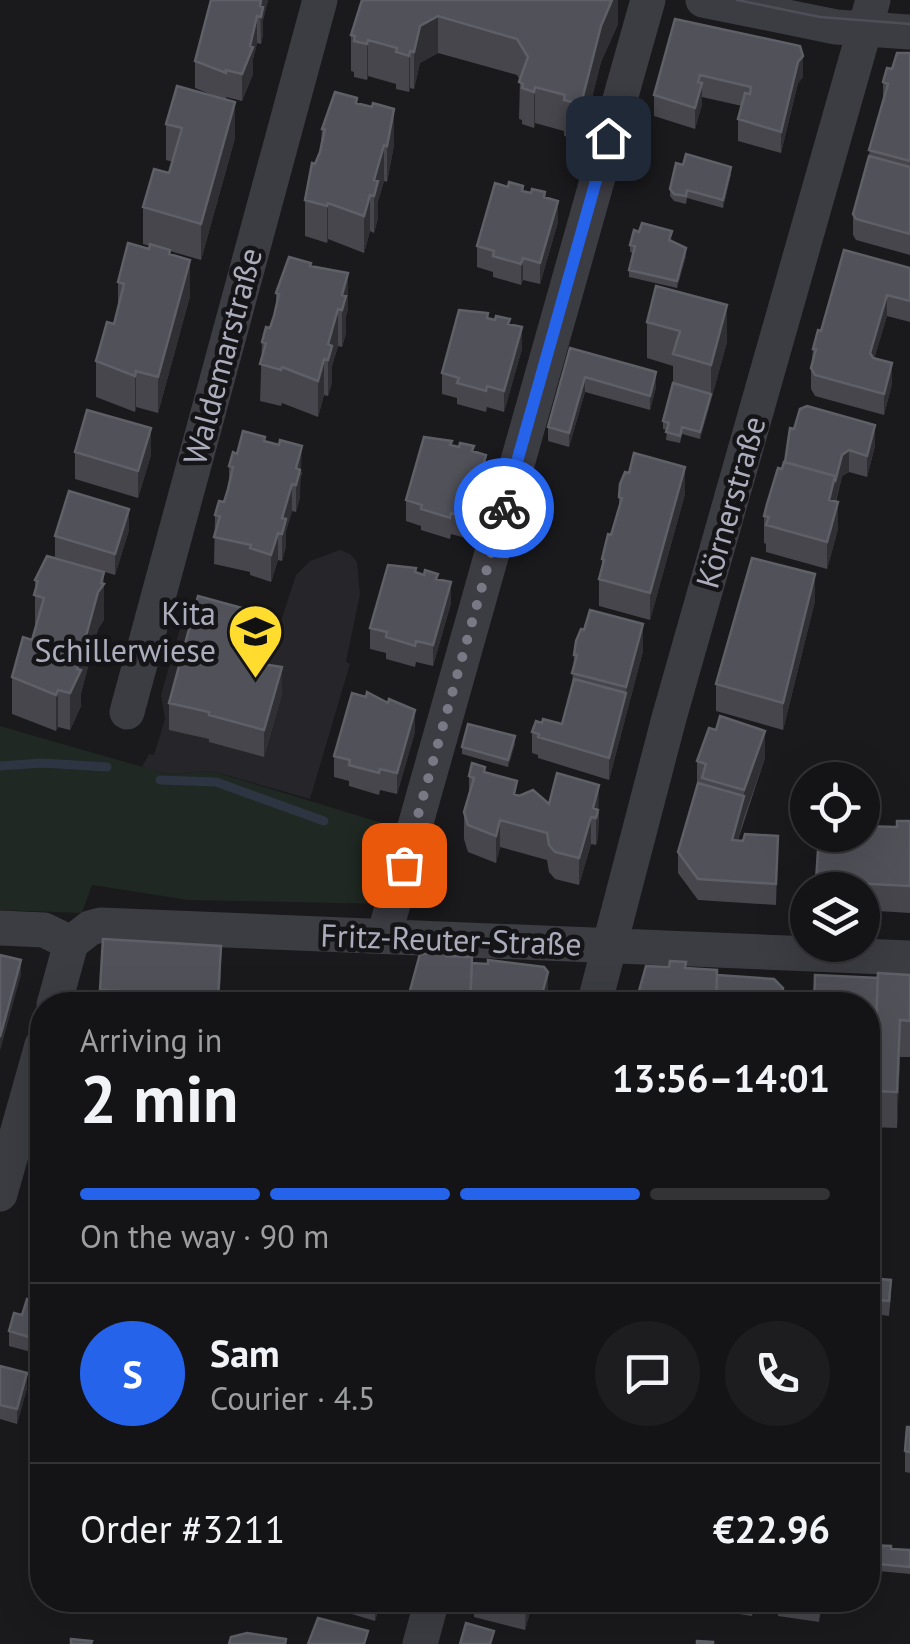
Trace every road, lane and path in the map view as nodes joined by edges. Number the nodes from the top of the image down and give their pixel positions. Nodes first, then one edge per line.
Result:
1 (320, 0) edge
2 (648, 0) edge
3 (702, 0) edge
4 (868, 16) edge
5 (910, 32) edge
6 (126, 712) dead end
7 (0, 928) edge
8 (384, 936) junction
9 (72, 943) junction
10 (610, 946) junction
11 (910, 958) edge
12 (58, 992) edge
13 (598, 992) edge
14 (30, 1088) edge
15 (0, 1194) edge
16 (429, 1612) edge
17 (420, 1644) edge

1 - 6 street, Waldemarstraße
2 - 8 street
3 - 4 street
4 - 5 street
4 - 10 street, Körnerstraße
7 - 9 street
8 - 9 street, Fritz-Reuter-Straße
8 - 10 street, Fritz-Reuter-Straße
9 - 12 street
10 - 11 street, Fritz-Reuter-Straße
10 - 13 street, Körnerstraße
14 - 15 street
16 - 17 street

